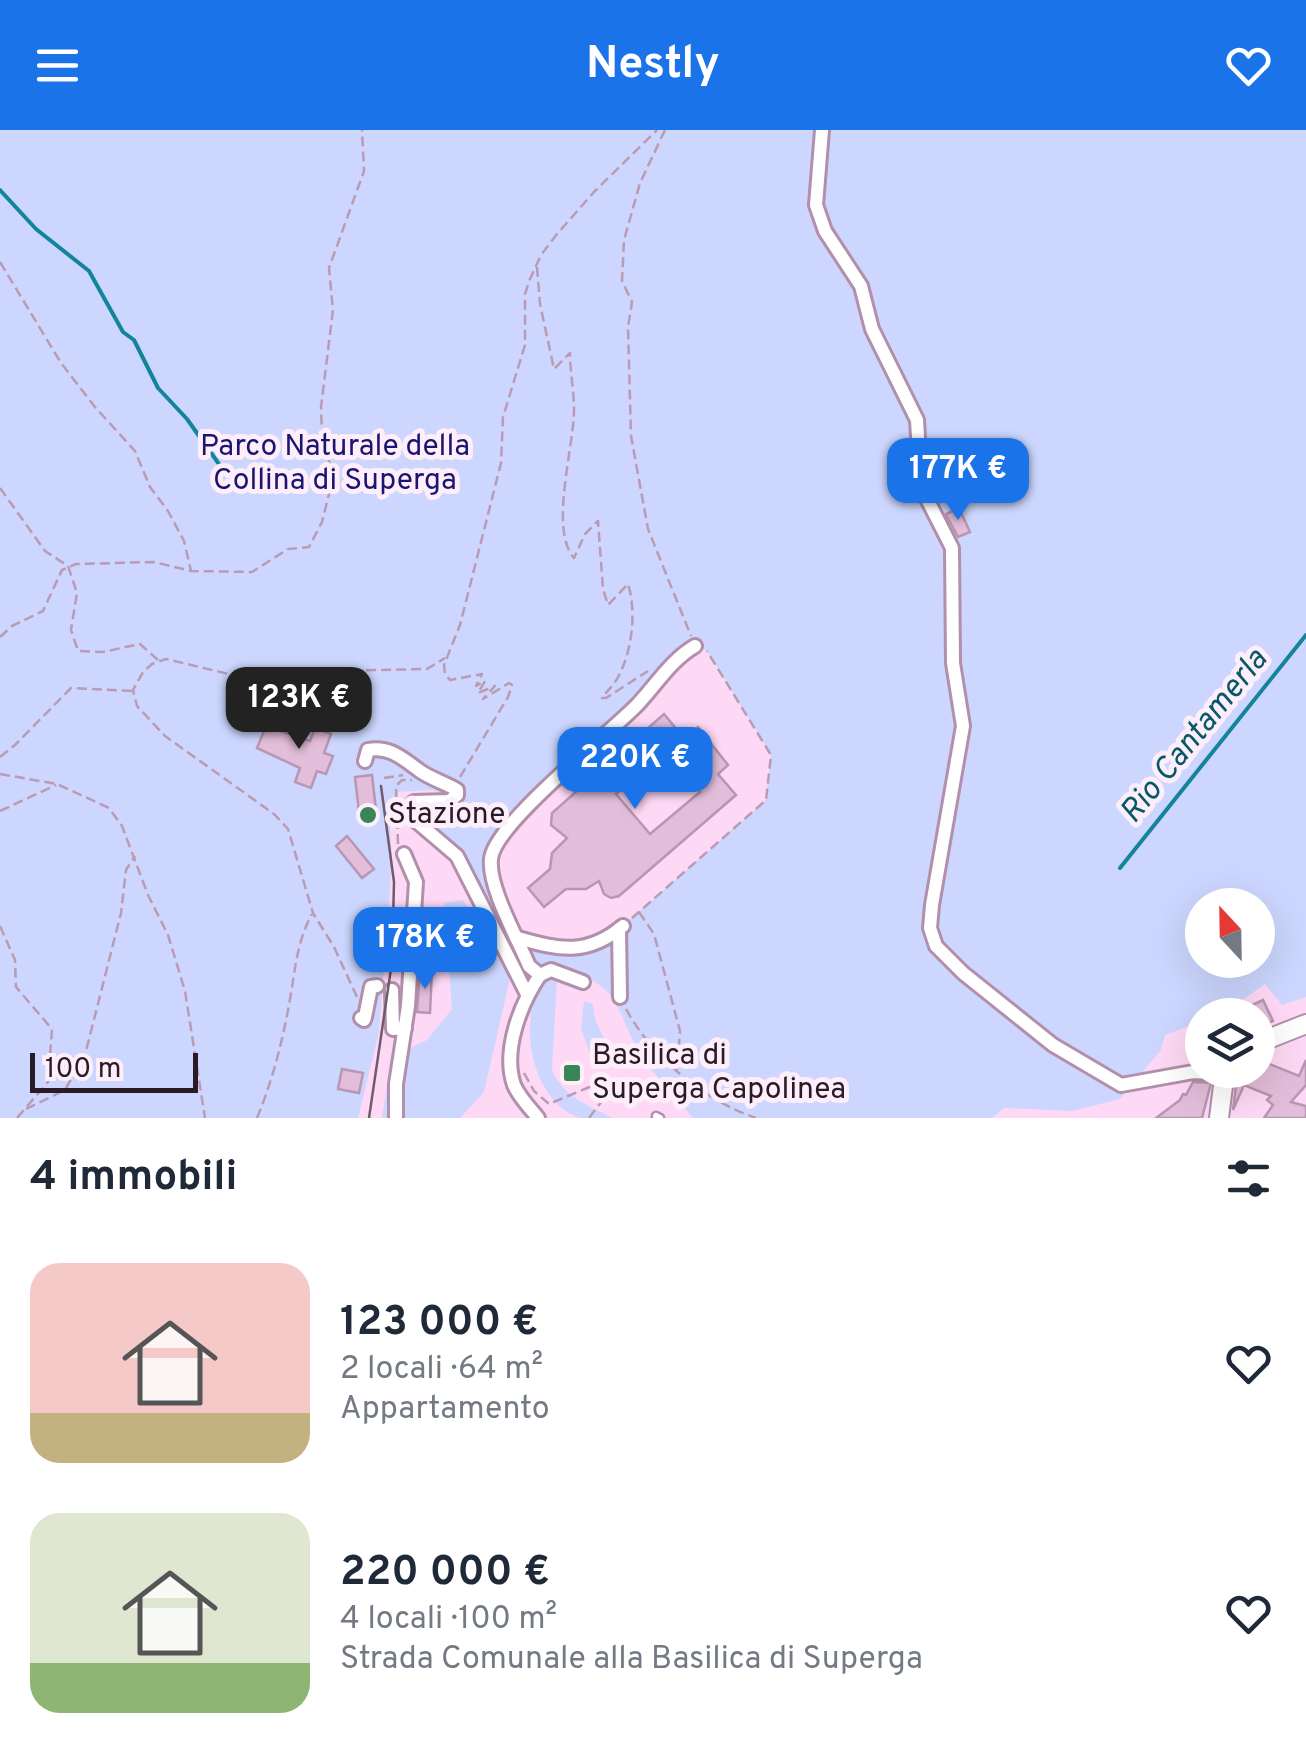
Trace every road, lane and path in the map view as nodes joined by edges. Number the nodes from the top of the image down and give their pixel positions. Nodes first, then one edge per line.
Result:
1 (362, 130) edge
2 (657, 130) edge
3 (664, 130) edge
4 (822, 130) edge
5 (0, 262) edge
6 (538, 267) junction
7 (0, 488) edge
8 (68, 566) junction
9 (191, 571) junction
10 (0, 637) edge
11 (695, 646) junction
12 (446, 658) junction
13 (160, 660) junction
14 (664, 675) junction
15 (134, 690) junction
16 (0, 757) edge
17 (365, 761) dead end
18 (418, 770) junction
19 (0, 774) edge
20 (384, 778) dead end
21 (57, 784) junction
22 (455, 787) junction
23 (396, 791) dead end
24 (0, 810) edge
25 (136, 854) junction
26 (404, 854) joint
27 (639, 912) junction
28 (313, 913) junction
29 (625, 924) junction
30 (0, 926) edge
31 (518, 938) junction
32 (558, 950) junction
33 (535, 972) junction
34 (558, 972) junction
35 (583, 982) dead end
36 (528, 994) junction
37 (620, 997) joint
38 (360, 1018) joint
39 (1306, 1024) edge
40 (405, 1028) junction
41 (1275, 1036) edge
42 (522, 1060) dead end
43 (677, 1072) junction
44 (1185, 1073) edge
45 (599, 1083) dead end
46 (1223, 1088) edge
47 (609, 1092) dead end
48 (26, 1109) junction
49 (17, 1118) edge
50 (206, 1118) edge
51 (256, 1118) edge
52 (396, 1118) edge
53 (538, 1118) edge
54 (588, 1118) edge
55 (756, 1118) edge
56 (1220, 1118) edge

1 - 9 path
2 - 6 path
3 - 11 path
4 - 44 street
5 - 9 path
6 - 12 path
6 - 14 path
7 - 8 path
8 - 9 path
8 - 10 path
8 - 13 path
11 - 14 street
11 - 27 path
12 - 13 path
12 - 22 path
13 - 15 path
14 - 31 street
15 - 16 path
15 - 28 path
17 - 18 street
18 - 20 path
18 - 22 street
19 - 21 path
21 - 24 path
21 - 25 path
22 - 36 street
23 - 26 path
25 - 48 path
25 - 50 path
26 - 40 street
27 - 29 path
27 - 43 path
28 - 38 path
28 - 51 path
29 - 32 street
29 - 37 street
30 - 48 path
31 - 32 street
31 - 33 street
32 - 34 street
33 - 34 street
33 - 36 street
34 - 35 street
36 - 53 street
37 - 43 path
38 - 40 street
39 - 41 street
40 - 52 street
42 - 45 path
43 - 55 path
46 - 56 street
47 - 54 path
48 - 49 path

